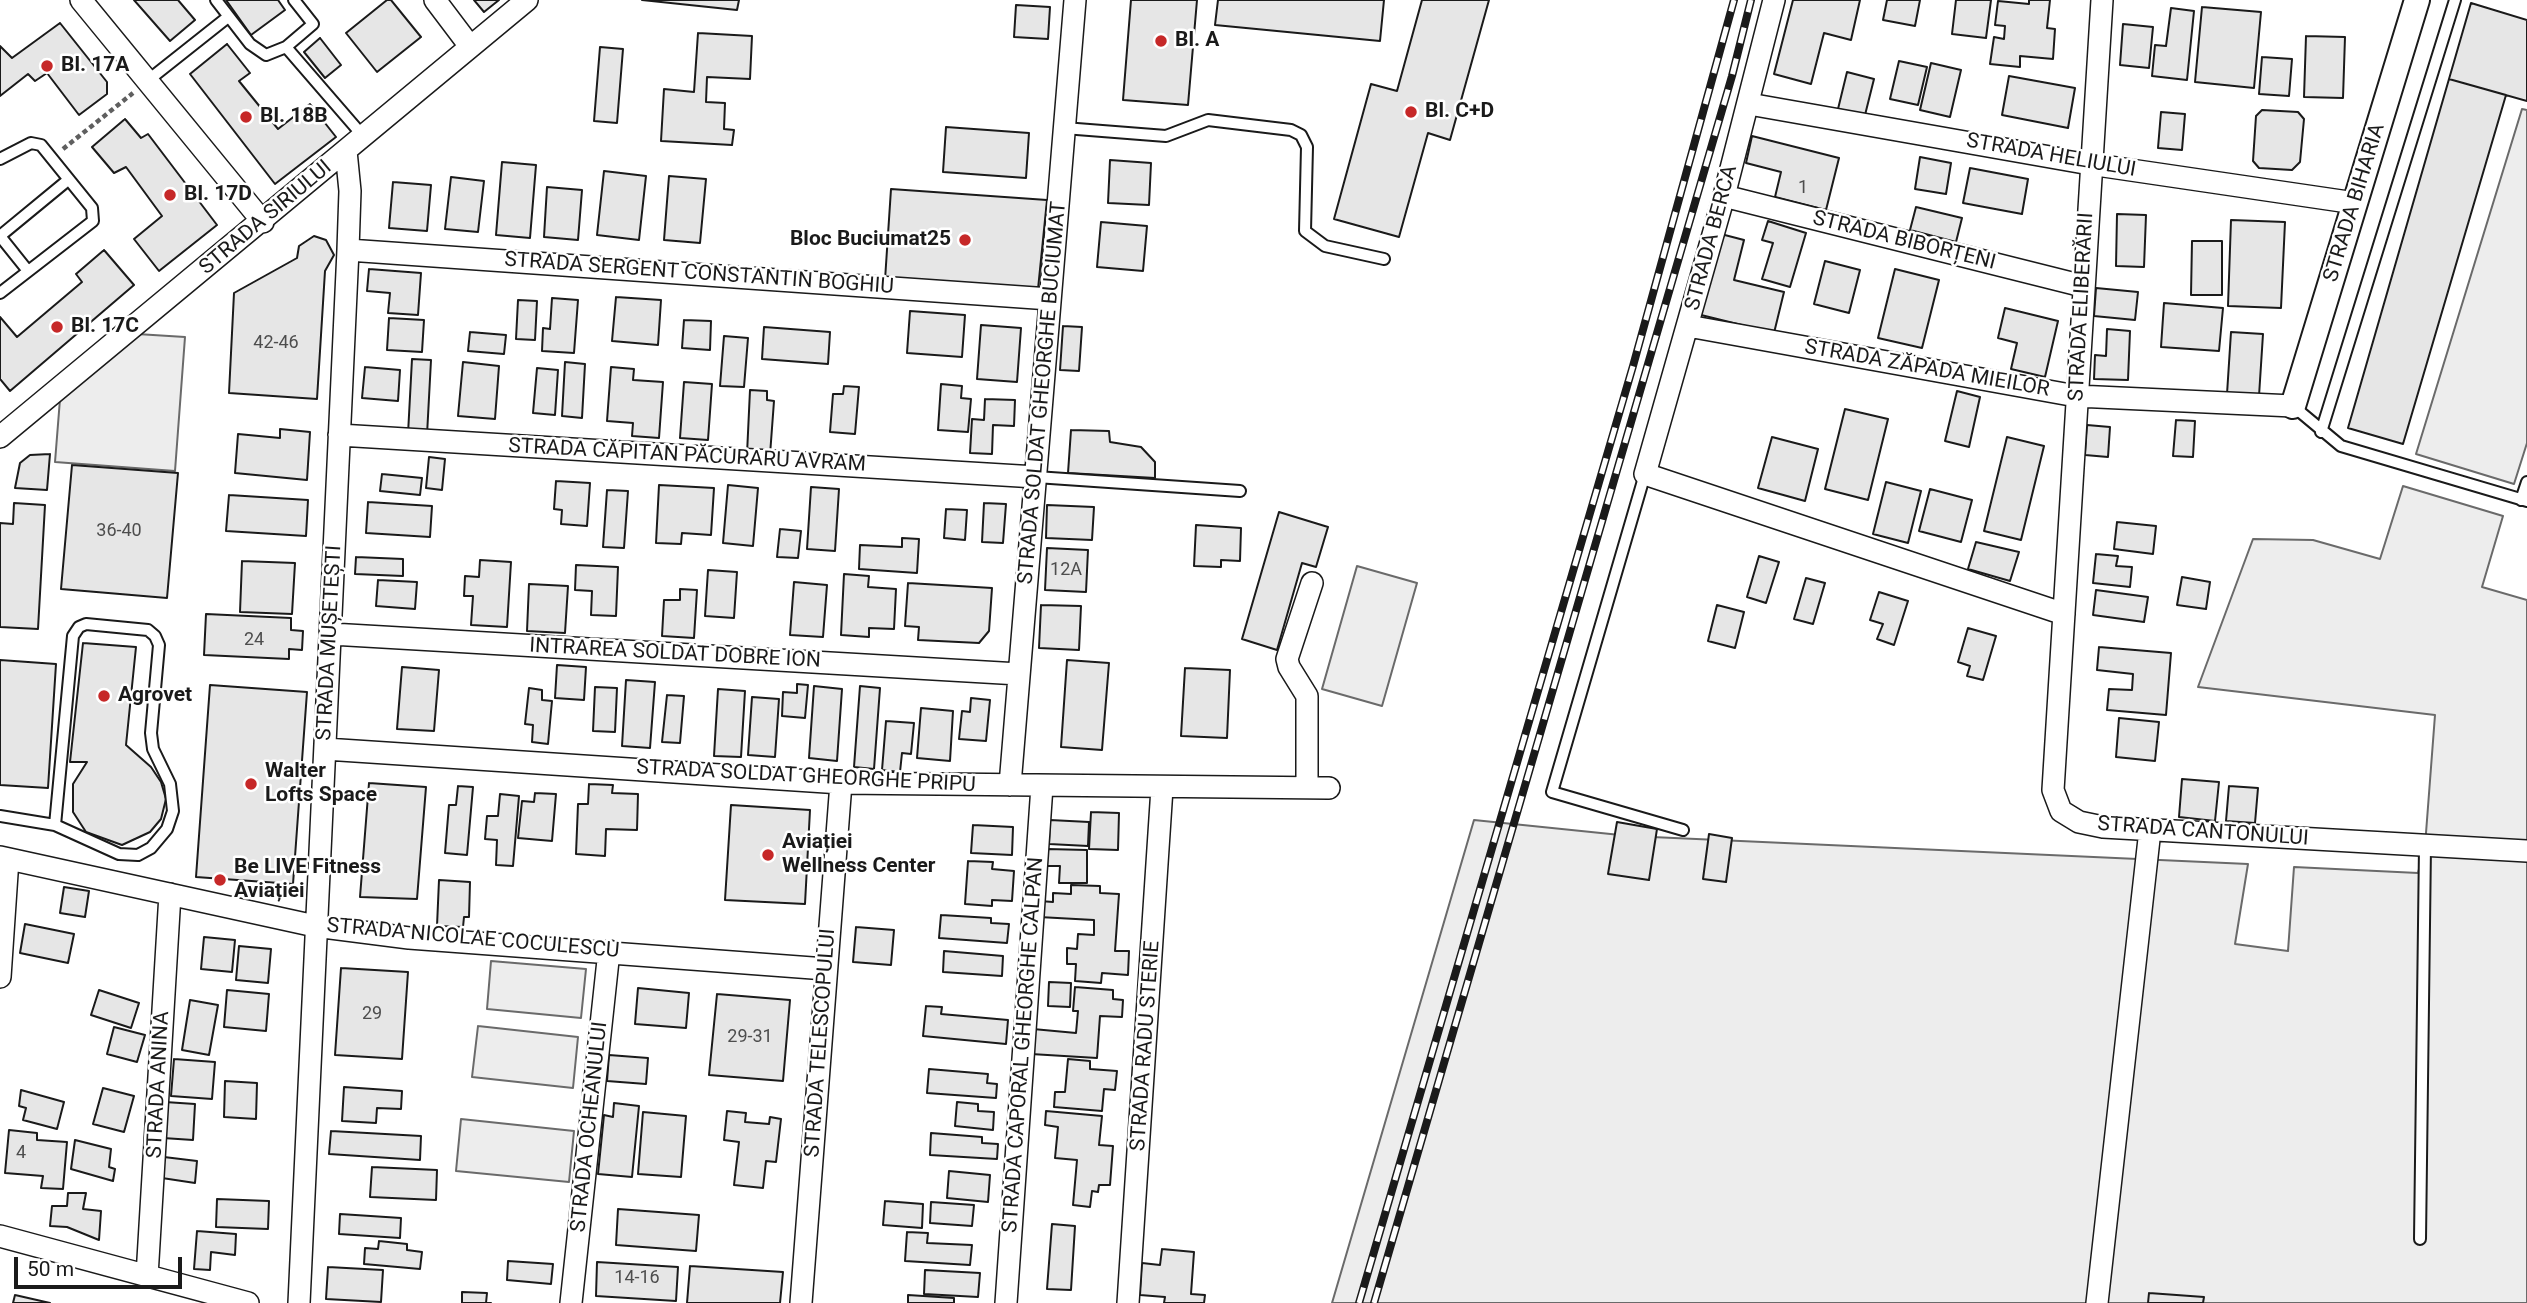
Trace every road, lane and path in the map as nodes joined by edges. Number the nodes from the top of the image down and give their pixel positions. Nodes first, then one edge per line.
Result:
1 (81, 0) edge
2 (216, 0) edge
3 (294, 0) edge
4 (435, 0) edge
5 (527, 0) edge
6 (1075, 0) edge
7 (1774, 0) edge
8 (2102, 0) edge
9 (2417, 0) edge
10 (2455, 0) edge
11 (228, 17) junction
12 (469, 45) junction
13 (286, 47) junction
14 (146, 82) junction
15 (1749, 104) junction
16 (1064, 128) junction
17 (363, 136) junction
18 (346, 151) junction
19 (0, 159) edge
20 (52, 159) junction
21 (2090, 164) junction
22 (68, 180) junction
23 (1724, 195) junction
24 (2355, 204) junction
25 (263, 222) junction
26 (0, 236) edge
27 (348, 250) junction
28 (1384, 259) dead end
29 (28, 271) junction
30 (2083, 286) junction
31 (0, 293) edge
32 (1050, 299) junction
33 (1688, 326) junction
34 (2076, 396) junction
35 (2293, 406) junction
36 (2321, 432) junction
37 (1, 433) edge
38 (339, 435) junction
39 (1645, 474) junction
40 (1036, 477) junction
41 (2527, 482) edge
42 (1240, 491) dead end
43 (2524, 500) edge
44 (1312, 583) dead end
45 (2064, 614) junction
46 (331, 634) junction
47 (1019, 674) junction
48 (325, 749) junction
49 (841, 783) junction
50 (1010, 785) junction
51 (1042, 786) junction
52 (1162, 788) junction
53 (1307, 788) junction
54 (1329, 788) dead end
55 (0, 816) edge
56 (55, 825) junction
57 (1683, 830) dead end
58 (2150, 830) junction
59 (2425, 846) junction
60 (2527, 851) edge
61 (4, 858) edge
62 (170, 894) junction
63 (315, 926) junction
64 (608, 951) junction
65 (826, 969) junction
66 (0, 977) edge
67 (0, 1236) edge
68 (2420, 1239) dead end
69 (147, 1276) junction
70 (248, 1303) edge
71 (299, 1303) edge
72 (571, 1303) edge
73 (801, 1303) edge
74 (1006, 1303) edge
75 (1128, 1303) edge
76 (2097, 1303) edge

1 - 14 street
2 - 11 lane
3 - 13 lane
4 - 12 street
5 - 12 street, STRADA SIRIULUI
6 - 16 street, STRADA SOLDAT GHEORGHE BUCIUMAT
7 - 15 street, STRADA BERCA
8 - 21 street, STRADA ELIBERĂRII
9 - 24 street, STRADA BIHARIA
10 - 36 lane
11 - 13 lane
11 - 14 lane
12 - 17 street, STRADA SIRIULUI
13 - 17 lane
14 - 20 path
14 - 25 street
15 - 21 street, STRADA HELIULUI
15 - 23 street, STRADA BERCA
16 - 28 lane
16 - 32 street, STRADA SOLDAT GHEORGHE BUCIUMAT
17 - 18 street, STRADA SIRIULUI
18 - 25 street, STRADA SIRIULUI
18 - 27 street, STRADA MUȘETEȘTI
19 - 20 lane
20 - 22 lane
21 - 24 street, STRADA HELIULUI
21 - 30 street, STRADA ELIBERĂRII
22 - 26 lane
22 - 29 lane
23 - 30 street, STRADA BIBORȚENI
23 - 33 street, STRADA BERCA
24 - 35 street, STRADA BIHARIA
25 - 37 street, STRADA SIRIULUI
26 - 29 lane
27 - 32 street, STRADA SERGENT CONSTANTIN BOGHIU
27 - 38 street, STRADA MUȘETEȘTI
29 - 31 lane
30 - 34 street, STRADA ELIBERĂRII
32 - 40 street, STRADA SOLDAT GHEORGHE BUCIUMAT
33 - 34 street, STRADA ZĂPADA MIEILOR
33 - 39 street, STRADA BERCA
34 - 35 street, STRADA ZĂPADA MIEILOR
34 - 45 street, STRADA ELIBERĂRII
35 - 36 lane
36 - 43 lane
38 - 40 street, STRADA CĂPITAN PĂCURARU AVRAM
38 - 46 street, STRADA MUȘETEȘTI
39 - 45 street
39 - 57 lane
40 - 42 lane
40 - 47 street, STRADA SOLDAT GHEORGHE BUCIUMAT
41 - 43 lane
44 - 53 street
45 - 58 street, STRADA CANTONULUI
46 - 47 street, INTRAREA SOLDAT DOBRE ION
46 - 48 street, STRADA MUȘETEȘTI
47 - 50 street, STRADA SOLDAT GHEORGHE BUCIUMAT
48 - 49 street, STRADA SOLDAT GHEORGHE PRIPU
48 - 63 street, STRADA MUȘETEȘTI
49 - 50 street, STRADA SOLDAT GHEORGHE PRIPU
49 - 65 street, STRADA TELESCOPULUI
50 - 51 street, STRADA SOLDAT GHEORGHE PRIPU
51 - 52 street, STRADA SOLDAT GHEORGHE PRIPU
51 - 74 street, STRADA CAPORAL GHEORGHE CALPAN
52 - 53 street, STRADA SOLDAT GHEORGHE PRIPU
52 - 75 street, STRADA RADU STERIE
53 - 54 street, STRADA SOLDAT GHEORGHE PRIPU
55 - 56 lane
56 - 56 lane
58 - 59 street, STRADA CANTONULUI
58 - 76 street
59 - 60 street, STRADA CANTONULUI
59 - 68 lane
61 - 62 street, STRADA NICOLAE COCULESCU
61 - 66 street
62 - 63 street, STRADA NICOLAE COCULESCU
62 - 69 street, STRADA ANINA
63 - 64 street, STRADA NICOLAE COCULESCU
63 - 71 street, STRADA MUȘETEȘTI
64 - 65 street, STRADA NICOLAE COCULESCU
64 - 72 street, STRADA OCHEANULUI
65 - 73 street, STRADA TELESCOPULUI
67 - 69 street
69 - 70 street

